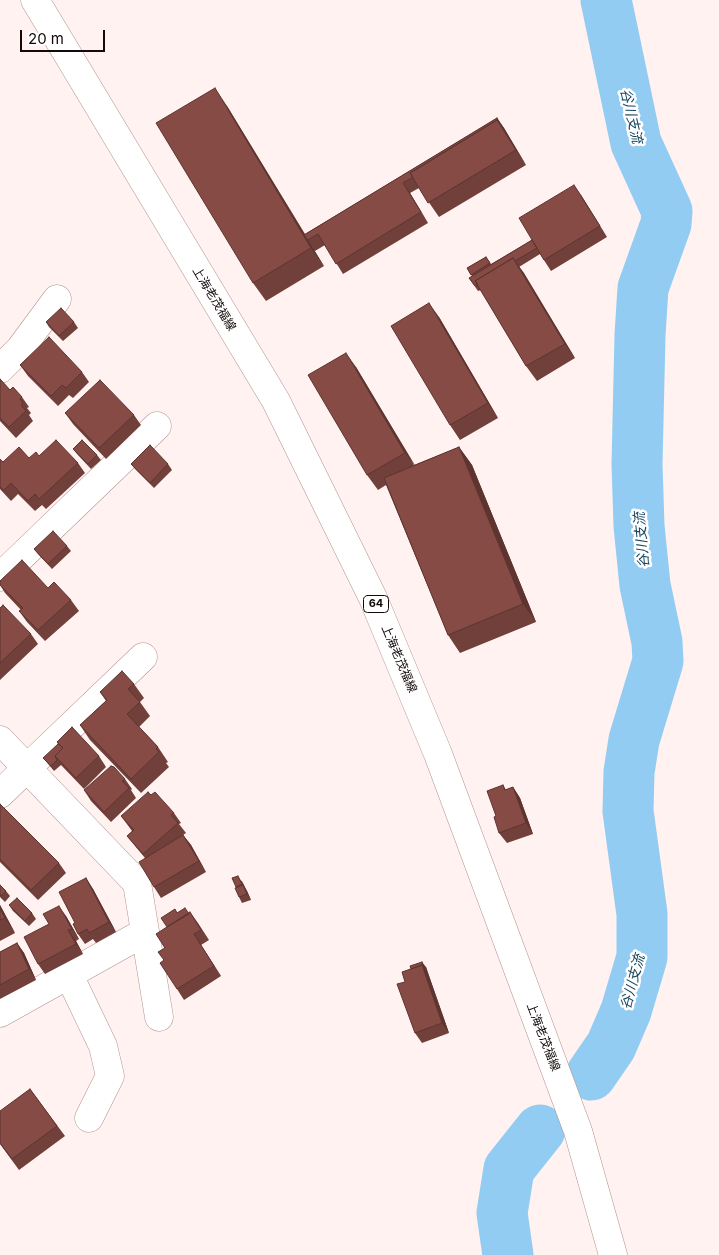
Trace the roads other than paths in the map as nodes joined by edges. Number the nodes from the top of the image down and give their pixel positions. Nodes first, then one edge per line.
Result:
1 (35, 0) edge
2 (57, 299) dead end
3 (0, 369) edge
4 (157, 426) dead end
5 (0, 577) edge
6 (143, 657) dead end
7 (0, 740) edge
8 (26, 767) junction
9 (0, 794) edge
10 (145, 932) junction
11 (69, 976) junction
12 (0, 1013) edge
13 (159, 1017) dead end
14 (89, 1118) dead end
15 (613, 1255) edge

1 - 15 main road, 上海老茂福線 / 64
2 - 3 main road
4 - 5 main road
6 - 8 main road
7 - 8 main road
8 - 9 main road
8 - 10 main road
10 - 11 main road
10 - 13 main road
11 - 12 main road
11 - 14 main road

